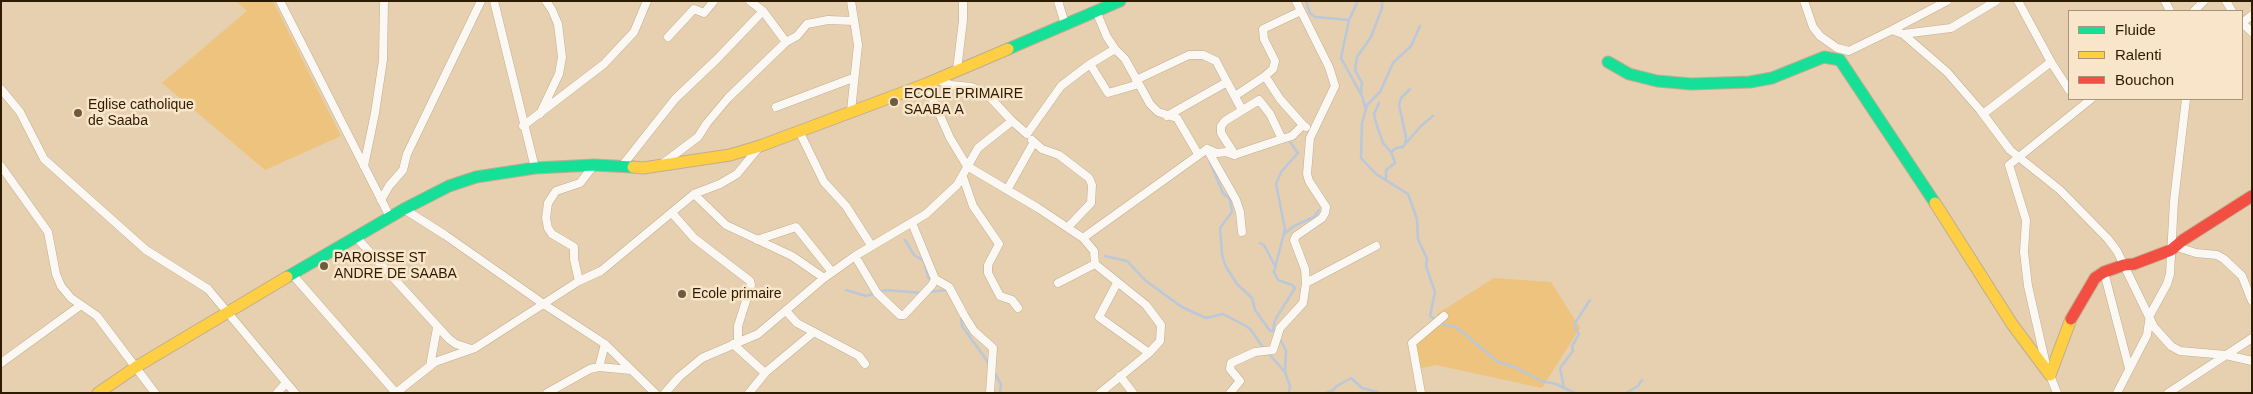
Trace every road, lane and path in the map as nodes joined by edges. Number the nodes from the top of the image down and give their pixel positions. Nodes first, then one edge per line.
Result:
1 (280, 1) edge
2 (384, 1) edge
3 (481, 1) edge
4 (494, 1) edge
5 (546, 1) edge
6 (647, 1) edge
7 (714, 1) edge
8 (750, 1) edge
9 (851, 1) edge
10 (963, 1) edge
11 (1058, 1) edge
12 (1120, 1) edge
13 (1296, 1) edge
14 (1804, 1) edge
15 (1934, 1) edge
16 (1947, 1) edge
17 (1996, 1) edge
18 (2018, 1) edge
19 (2204, 1) edge
20 (1101, 7) edge
21 (1301, 10) junction
22 (2195, 10) edge
23 (763, 11) junction
24 (1927, 12) junction
25 (854, 21) junction
26 (1065, 24) junction
27 (1892, 30) junction
28 (1903, 34) junction
29 (668, 37) dead end
30 (786, 42) junction
31 (1116, 49) junction
32 (1608, 62) dead end
33 (2051, 62) junction
34 (1090, 64) junction
35 (957, 70) junction
36 (1265, 76) junction
37 (853, 78) junction
38 (938, 80) junction
39 (1138, 82) junction
40 (1227, 82) junction
41 (926, 84) junction
42 (2068, 88) edge
43 (1, 89) edge
44 (1234, 96) junction
45 (2075, 100) edge
46 (2090, 100) edge
47 (2186, 100) edge
48 (776, 107) dead end
49 (2080, 107) junction
50 (1242, 110) junction
51 (851, 111) junction
52 (1983, 114) junction
53 (539, 115) junction
54 (1167, 116) junction
55 (1012, 121) junction
56 (1302, 124) junction
57 (523, 126) junction
58 (799, 131) junction
59 (1311, 132) junction
60 (1027, 134) junction
61 (1282, 139) junction
62 (1034, 142) junction
63 (760, 146) junction
64 (1207, 149) junction
65 (1198, 154) junction
66 (1235, 155) junction
67 (2018, 156) junction
68 (594, 165) junction
69 (364, 166) junction
70 (622, 166) junction
71 (660, 166) junction
72 (967, 166) junction
73 (2, 167) edge
74 (535, 168) junction
75 (963, 177) junction
76 (1, 180) edge
77 (1007, 190) junction
78 (694, 194) junction
79 (2252, 196) edge
80 (381, 200) junction
81 (404, 209) junction
82 (672, 213) junction
83 (390, 217) junction
84 (912, 223) junction
85 (1068, 227) junction
86 (1242, 232) dead end
87 (356, 237) junction
88 (1083, 238) junction
89 (758, 240) junction
90 (871, 245) junction
91 (1376, 246) dead end
92 (2174, 248) junction
93 (855, 256) junction
94 (1095, 264) junction
95 (2124, 265) junction
96 (832, 272) junction
97 (2104, 272) junction
98 (292, 274) junction
99 (824, 278) junction
100 (935, 279) junction
101 (579, 281) junction
102 (1058, 283) dead end
103 (1117, 283) junction
104 (1306, 283) junction
105 (2252, 301) edge
106 (544, 304) junction
107 (81, 305) junction
108 (1018, 308) dead end
109 (786, 311) junction
110 (227, 312) junction
111 (2150, 315) junction
112 (1444, 316) dead end
113 (437, 328) junction
114 (814, 332) junction
115 (2252, 338) edge
116 (735, 343) junction
117 (605, 344) junction
118 (472, 349) junction
119 (1148, 353) junction
120 (2226, 355) junction
121 (2252, 361) edge
122 (1, 363) edge
123 (865, 364) dead end
124 (430, 366) junction
125 (136, 367) junction
126 (598, 367) junction
127 (2129, 368) junction
128 (632, 370) junction
129 (765, 374) junction
130 (2050, 375) junction
131 (1120, 376) junction
132 (286, 383) junction
133 (98, 393) edge
134 (155, 393) edge
135 (277, 393) edge
136 (295, 393) edge
137 (396, 393) edge
138 (546, 393) edge
139 (655, 393) edge
140 (665, 393) edge
141 (749, 393) edge
142 (990, 393) edge
143 (1100, 393) edge
144 (1133, 393) edge
145 (1230, 393) edge
146 (1421, 393) edge
147 (2057, 393) edge
148 (2117, 393) edge
149 (2168, 393) edge

1 - 69 street
2 - 69 street
3 - 80 street
4 - 57 street
5 - 53 street
6 - 53 street
7 - 29 street
8 - 23 street
9 - 25 street
10 - 35 street
11 - 26 street
12 - 20 street
13 - 21 street
14 - 27 street
15 - 24 street
16 - 24 street
17 - 28 street
18 - 33 street
19 - 22 street
20 - 26 street
20 - 31 street
21 - 36 street
21 - 59 street
23 - 30 street
23 - 70 street
24 - 27 street
25 - 30 street
25 - 37 street
26 - 35 street
27 - 28 street
28 - 52 street
30 - 71 street
31 - 34 street
31 - 39 street
32 - 130 street
33 - 42 street
33 - 52 street
34 - 39 street
34 - 60 street
35 - 38 street
36 - 44 street
36 - 56 street
37 - 48 street
37 - 51 street
38 - 41 street
38 - 55 street
39 - 40 street
39 - 54 street
40 - 44 street
40 - 54 street
41 - 51 street
41 - 72 street
43 - 110 street
44 - 50 street
45 - 49 street
46 - 49 street
47 - 92 street
49 - 67 street
50 - 61 street
50 - 66 street
51 - 58 street
52 - 67 street
53 - 57 street
54 - 65 street
55 - 60 street
55 - 72 street
56 - 59 street
56 - 61 street
57 - 74 street
58 - 63 street
58 - 90 street
59 - 104 street
60 - 62 street
61 - 66 street
62 - 77 street
62 - 85 street
63 - 71 street
63 - 78 street
64 - 65 street
64 - 66 street
64 - 86 street
65 - 88 street
67 - 95 street
67 - 130 street
68 - 70 street
68 - 74 street
68 - 101 street
69 - 80 street
70 - 71 street
72 - 75 street
72 - 77 street
73 - 76 street
73 - 107 street
74 - 81 street
75 - 84 street
75 - 108 street
77 - 85 street
78 - 82 street
78 - 89 street
79 - 92 street
80 - 83 street
81 - 83 street
81 - 106 street
82 - 101 street
82 - 116 street
83 - 87 street
84 - 90 street
84 - 100 street
85 - 88 street
87 - 98 street
87 - 113 street
88 - 94 street
89 - 96 street
89 - 99 street
90 - 93 street
91 - 104 street
92 - 95 street
92 - 105 street
92 - 111 street
93 - 96 street
93 - 100 street
94 - 102 street
94 - 103 street
95 - 97 street
95 - 111 street
96 - 99 street
97 - 127 street
97 - 130 street
98 - 110 street
98 - 137 street
99 - 109 street
100 - 142 street
101 - 106 street
103 - 119 street
103 - 119 street
104 - 145 street
106 - 117 street
106 - 118 street
107 - 122 street
107 - 125 street
109 - 114 street
109 - 116 street
110 - 125 street
110 - 132 street
111 - 120 street
111 - 127 street
112 - 146 street
113 - 118 street
113 - 124 street
114 - 123 street
114 - 129 street
115 - 120 street
116 - 129 street
116 - 140 street
117 - 126 street
117 - 128 street
118 - 124 street
119 - 131 street
120 - 121 street
120 - 149 street
124 - 137 street
125 - 133 street
125 - 134 street
126 - 128 street
126 - 138 street
127 - 148 street
128 - 139 street
129 - 141 street
130 - 147 street
131 - 143 street
131 - 144 street
132 - 135 street
132 - 136 street

